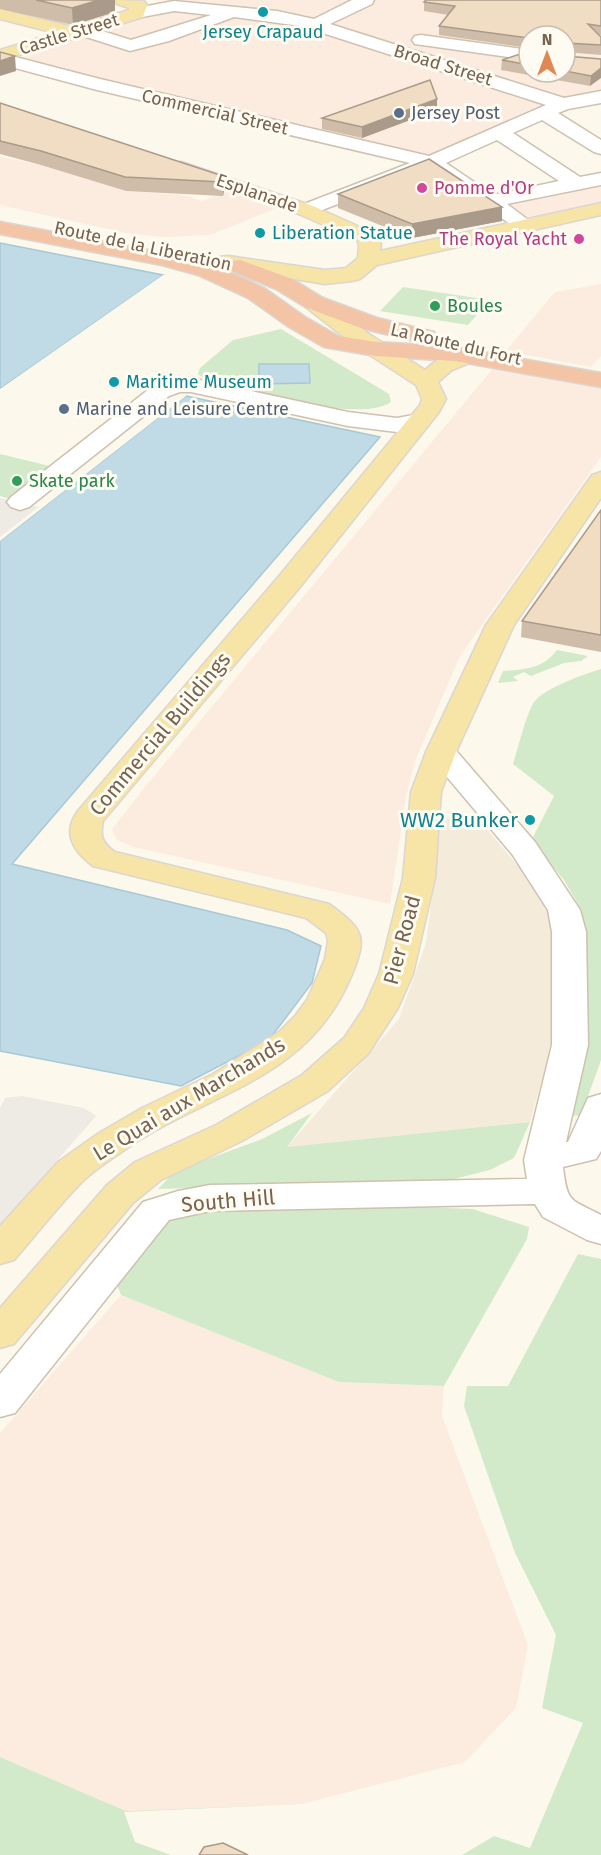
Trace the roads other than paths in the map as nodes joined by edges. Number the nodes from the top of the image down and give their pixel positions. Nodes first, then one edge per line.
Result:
1 (123, 0) edge
2 (255, 0) edge
3 (366, 0) edge
4 (234, 12) junction
5 (137, 13) junction
6 (0, 14) edge
7 (277, 16) junction
8 (315, 23) junction
9 (79, 31) junction
10 (485, 51) junction
11 (517, 54) edge
12 (0, 57) edge
13 (455, 69) junction
14 (601, 97) edge
15 (563, 104) junction
16 (544, 113) junction
17 (500, 133) junction
18 (601, 148) edge
19 (431, 162) junction
20 (168, 163) edge
21 (601, 179) edge
22 (577, 184) junction
23 (492, 201) junction
24 (601, 209) edge
25 (306, 210) junction
26 (4, 224) edge
27 (525, 225) junction
28 (369, 252) junction
29 (228, 262) junction
30 (352, 274) junction
31 (315, 303) junction
32 (347, 315) junction
33 (332, 342) junction
34 (376, 349) junction
35 (466, 356) junction
36 (601, 375) edge
37 (601, 380) edge
38 (426, 381) junction
39 (420, 420) junction
40 (601, 480) edge
41 (20, 502) dead end
42 (441, 752) junction
43 (341, 928) joint
44 (601, 1106) edge
45 (545, 1176) junction
46 (601, 1231) edge
47 (0, 1251) edge
48 (0, 1334) edge
49 (0, 1402) edge

1 - 5 main road
2 - 7 street
3 - 8 street
4 - 5 street, Castle Street
4 - 7 street, Castle Street
4 - 9 street
5 - 9 main road, Castle Street
6 - 9 main road
7 - 8 street, Castle Street
8 - 10 street
8 - 13 street, Broad Street
9 - 12 main road, Castle Street
10 - 11 street
10 - 13 street
12 - 19 street, Commercial Street
13 - 15 street, Broad Street
14 - 15 street, Broad Street
15 - 16 street
16 - 17 street
16 - 18 street
17 - 19 street
17 - 22 street
19 - 23 street, Commercial Street
19 - 25 street
20 - 25 main road, Esplanade
21 - 22 street
22 - 23 street
23 - 27 street, Commercial Street
24 - 27 main road
25 - 28 main road, Esplanade
26 - 29 highway, Route de la Liberation
26 - 33 highway, Route de la Liberation
27 - 28 main road
28 - 30 main road
29 - 30 main road
29 - 31 highway, Route de la Liberation
30 - 32 main road
31 - 32 highway, La Route du Fort
31 - 34 main road
32 - 36 highway, La Route du Fort
33 - 34 highway
33 - 39 main road
34 - 35 highway
34 - 38 main road
35 - 37 highway
35 - 38 main road
38 - 39 main road, Commercial Buildings
39 - 41 street
39 - 43 main road, Commercial Buildings
40 - 42 main road, Pier Road
42 - 45 street
42 - 48 main road, Pier Road
43 - 47 main road, Le Quai aux Marchands
44 - 45 street, South Hill
45 - 46 street
45 - 49 street, South Hill

